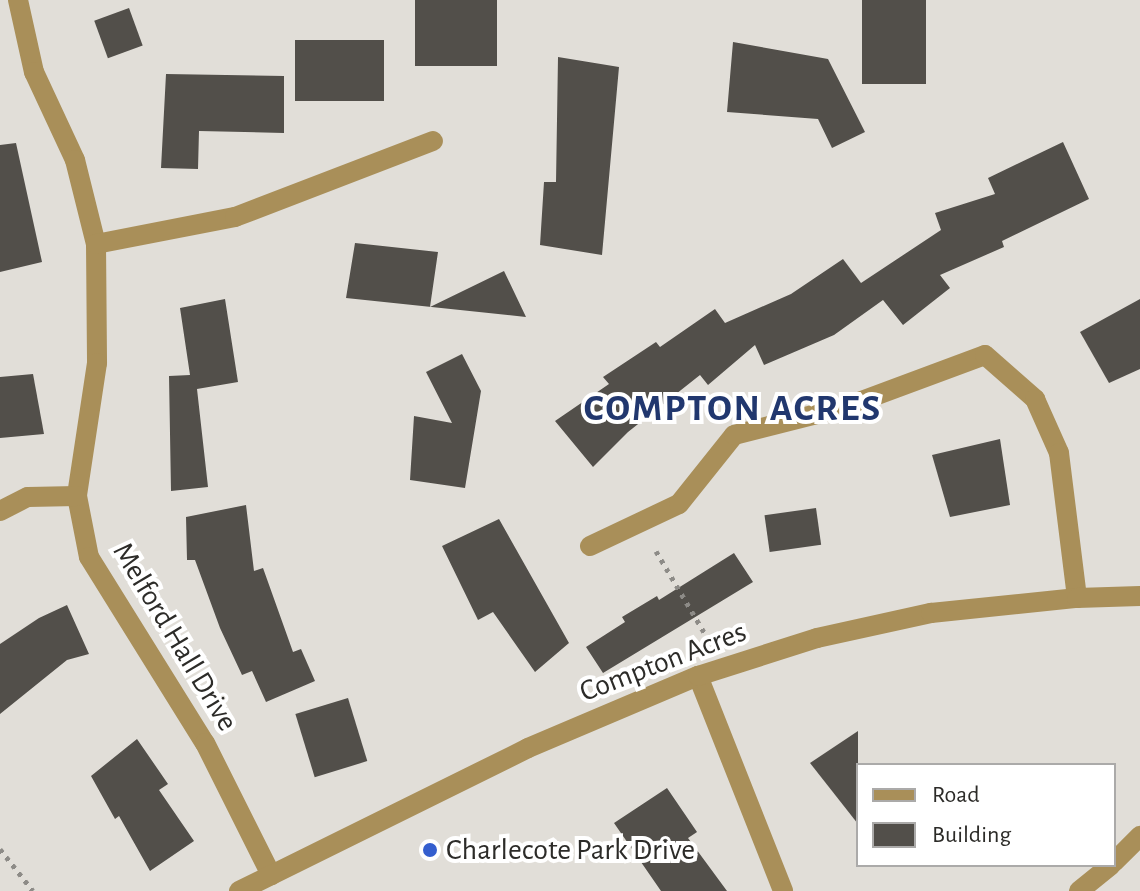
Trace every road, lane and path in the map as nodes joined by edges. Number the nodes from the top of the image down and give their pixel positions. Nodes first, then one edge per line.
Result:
1 (12, 2) edge
2 (433, 141) dead end
3 (96, 244) junction
4 (77, 496) junction
5 (0, 511) edge
6 (640, 523) junction
7 (590, 546) dead end
8 (1140, 596) edge
9 (1077, 598) junction
10 (724, 667) junction
11 (698, 676) junction
12 (1140, 836) edge
13 (0, 849) edge
14 (1116, 859) edge
15 (1107, 867) edge
16 (271, 875) junction
17 (33, 891) edge
18 (239, 891) edge
19 (783, 891) edge
20 (1079, 891) edge

1 - 3 street, Melford Hall Drive
2 - 3 street
3 - 4 street, Melford Hall Drive
4 - 5 street
4 - 16 street, Melford Hall Drive
6 - 7 street
6 - 9 street
6 - 10 path
8 - 9 street, Compton Acres
9 - 10 street, Compton Acres
10 - 11 street, Compton Acres
11 - 16 street, Compton Acres
11 - 19 street
12 - 14 street
13 - 17 path
15 - 20 street
16 - 18 street, Compton Acres

